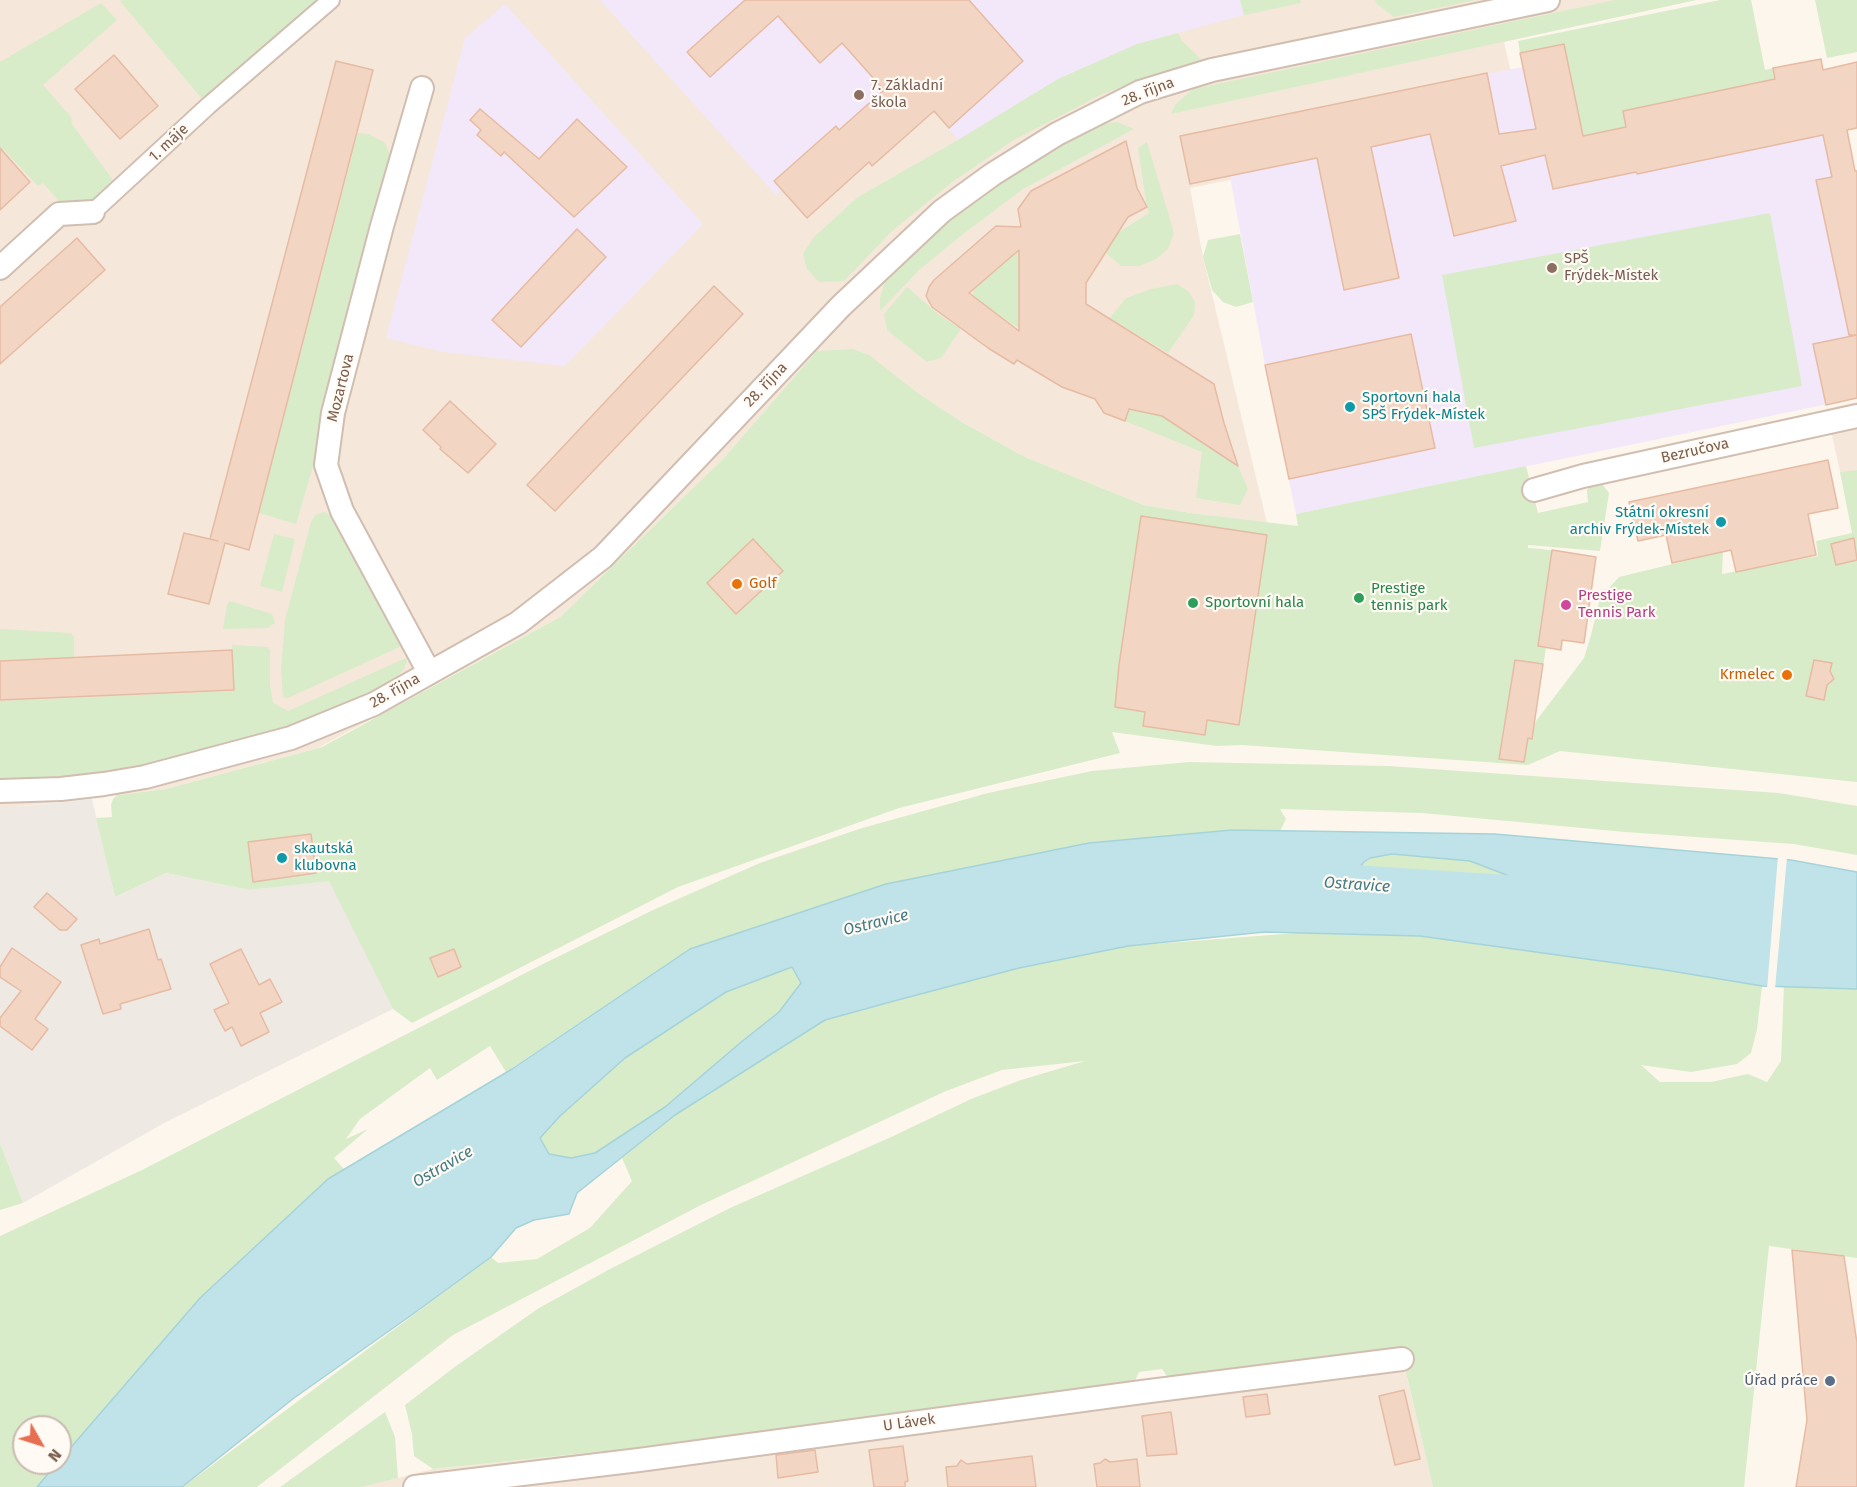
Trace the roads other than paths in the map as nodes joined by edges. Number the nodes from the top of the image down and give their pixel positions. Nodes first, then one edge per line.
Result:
1 (331, 0) edge
2 (1548, 0) edge
3 (422, 88) dead end
4 (93, 212) joint
5 (0, 268) edge
6 (1857, 416) edge
7 (1534, 490) dead end
8 (429, 672) junction
9 (0, 791) edge
10 (1402, 1359) dead end
11 (415, 1487) edge

1 - 4 street, 1. máje
2 - 8 street, 28. října
3 - 8 street, Mozartova
4 - 5 street, 1. máje
6 - 7 street, Bezručova
8 - 9 street, 28. října
10 - 11 street, U Lávek

